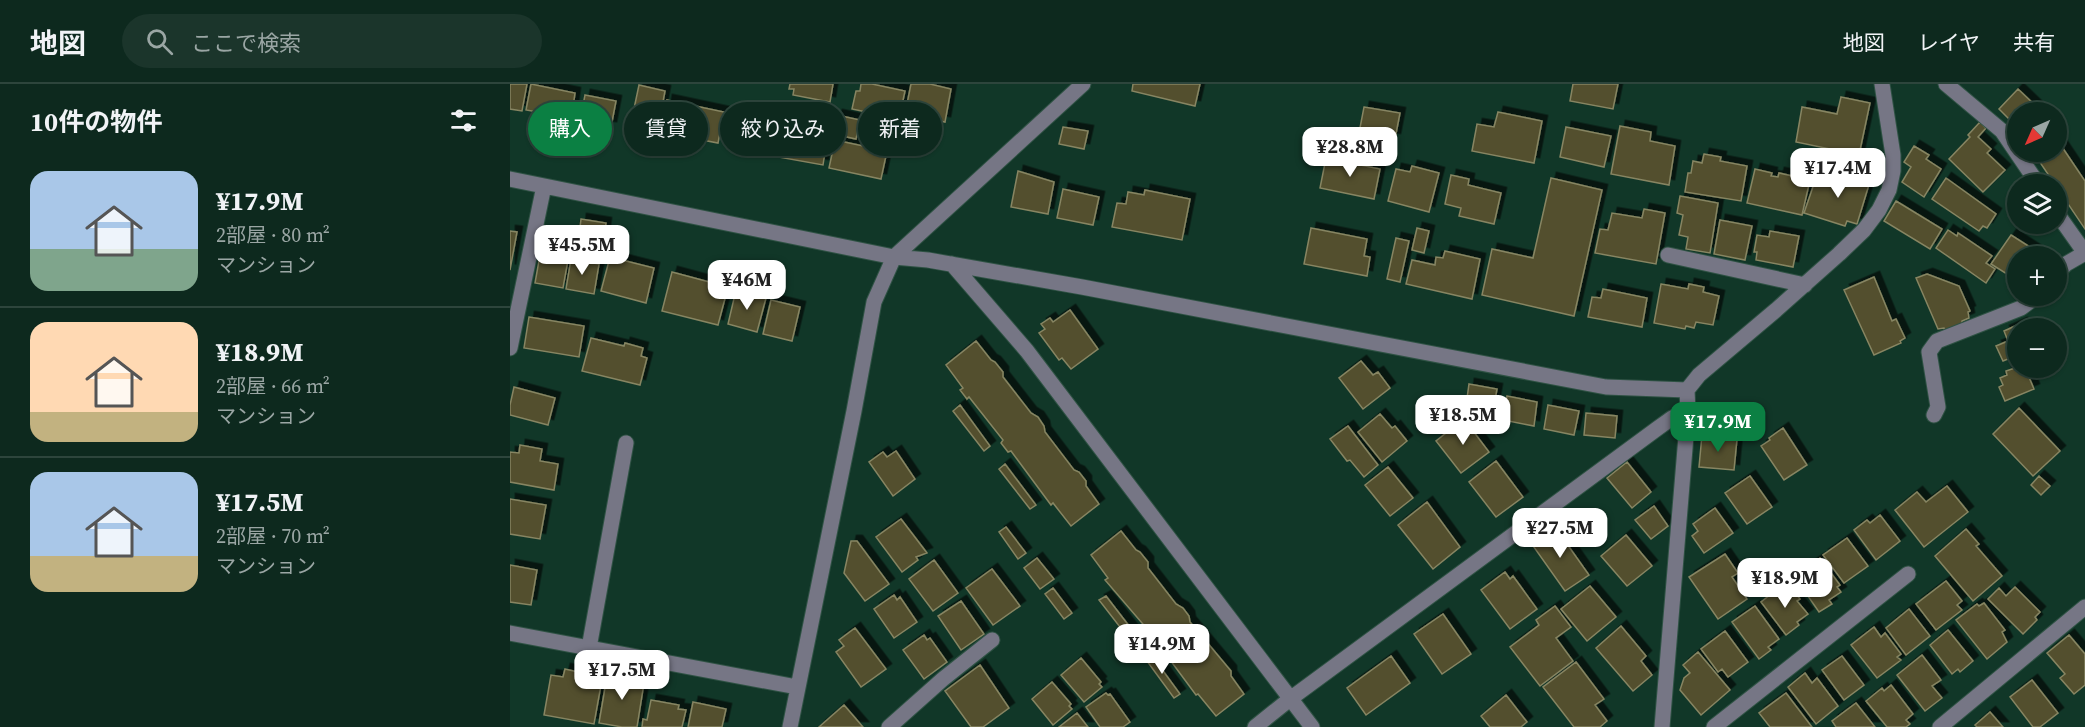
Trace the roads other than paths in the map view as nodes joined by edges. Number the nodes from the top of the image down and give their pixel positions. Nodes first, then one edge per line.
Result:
1 (1081, 84) edge
2 (1882, 84) edge
3 (1946, 84) edge
4 (2031, 174) edge
5 (510, 179) edge
6 (544, 186) junction
7 (2067, 228) edge
8 (2085, 253) edge
9 (1668, 255) dead end
10 (894, 257) junction
11 (2067, 263) edge
12 (952, 264) junction
13 (1805, 285) junction
14 (2024, 306) edge
15 (510, 348) edge
16 (1687, 390) junction
17 (1688, 412) junction
18 (1934, 415) dead end
19 (626, 443) dead end
20 (1908, 574) dead end
21 (2085, 607) edge
22 (510, 633) edge
23 (992, 640) dead end
24 (589, 648) junction
25 (797, 687) junction
26 (1290, 699) junction
27 (790, 727) edge
28 (889, 727) edge
29 (1255, 727) edge
30 (1312, 727) edge
31 (1662, 727) edge
32 (1714, 727) edge
33 (1940, 727) edge

1 - 10 street
2 - 13 street
3 - 4 street
5 - 6 street
6 - 10 street
6 - 15 street
7 - 8 street
8 - 11 street
9 - 13 street
10 - 12 street
10 - 25 street
12 - 16 street
12 - 26 street
13 - 16 street
14 - 18 street
16 - 17 street
17 - 26 street
17 - 31 street
19 - 24 street
20 - 32 street
21 - 33 street
22 - 24 street
23 - 28 street
24 - 25 street
25 - 27 street
26 - 29 street
26 - 30 street

